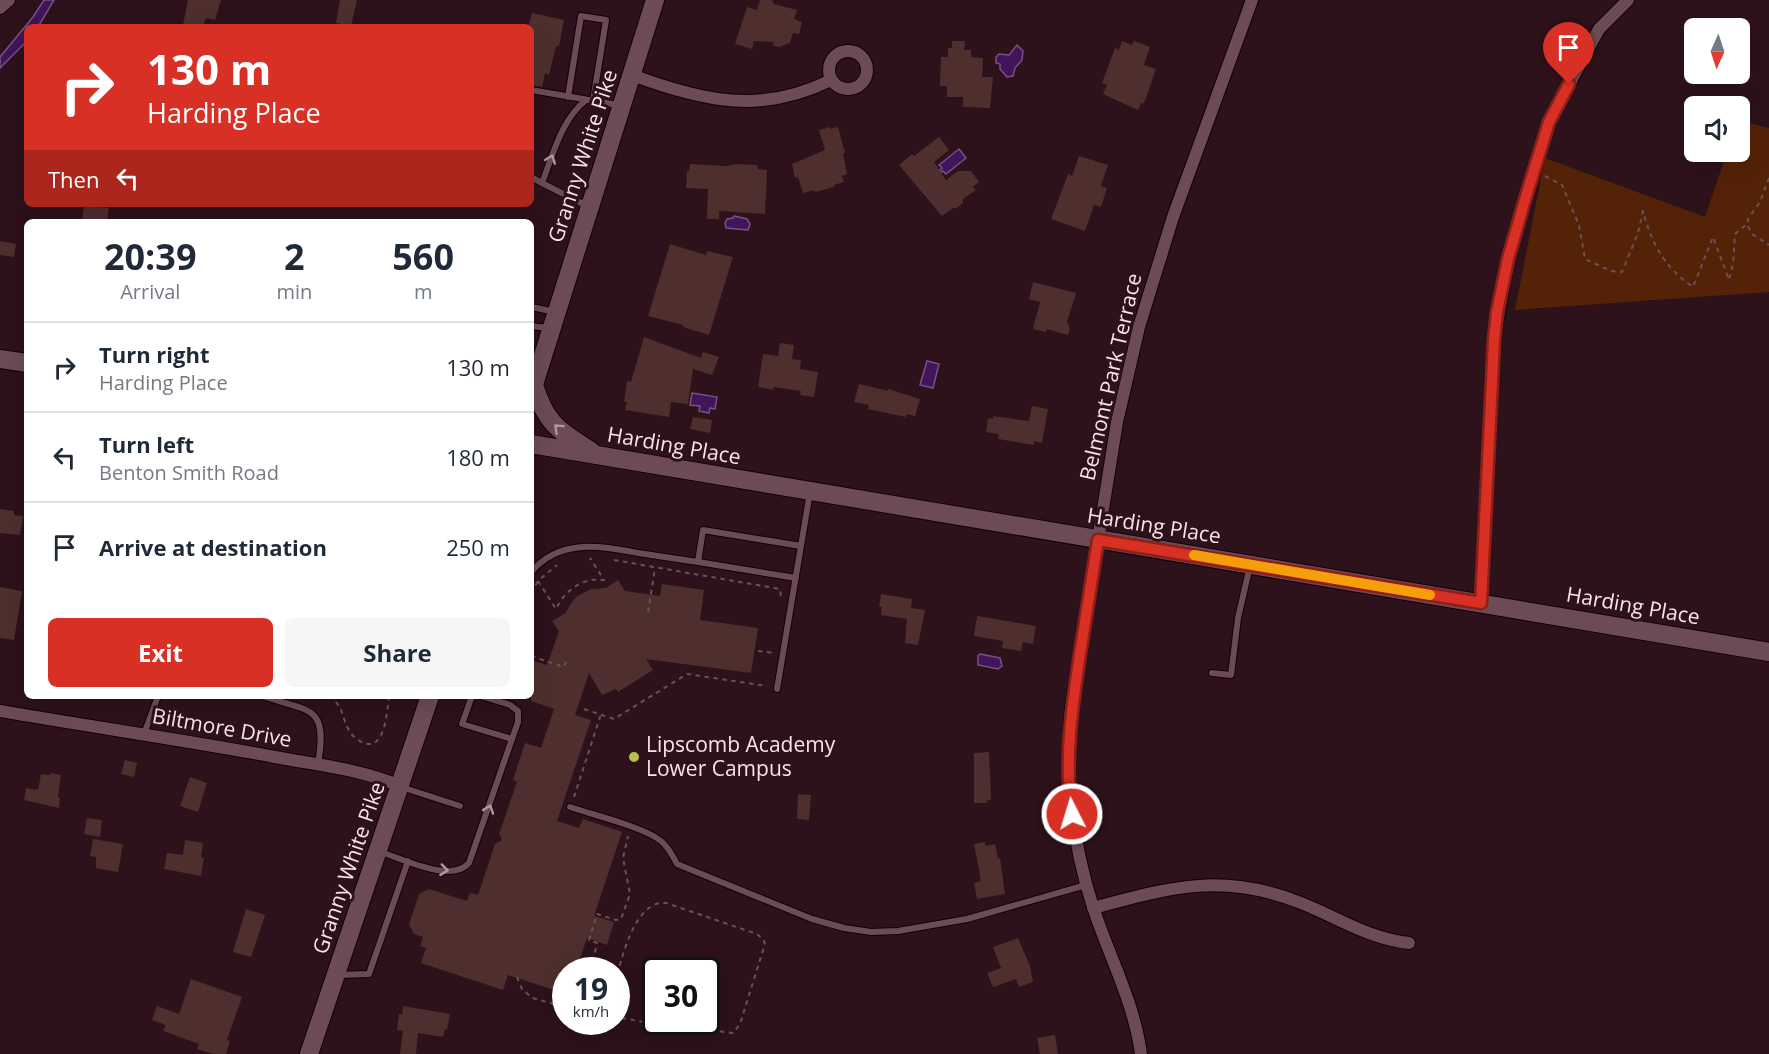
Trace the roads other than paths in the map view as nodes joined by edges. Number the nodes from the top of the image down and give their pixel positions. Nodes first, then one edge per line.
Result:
1 (9, 0) edge
2 (655, 0) edge
3 (1252, 0) edge
4 (1629, 0) edge
5 (0, 8) edge
6 (632, 75) junction
7 (831, 80) dead end
8 (534, 91) edge
9 (568, 97) junction
10 (589, 101) junction
11 (622, 106) junction
12 (534, 179) edge
13 (542, 183) junction
14 (590, 208) junction
15 (534, 309) edge
16 (554, 321) junction
17 (534, 325) edge
18 (0, 358) edge
19 (24, 362) edge
20 (534, 383) edge
21 (534, 393) edge
22 (534, 445) edge
23 (601, 457) junction
24 (810, 492) junction
25 (1098, 540) junction
26 (801, 546) junction
27 (698, 562) junction
28 (1251, 565) junction
29 (534, 569) edge
30 (796, 578) junction
31 (1481, 603) junction
32 (1769, 652) edge
33 (1212, 673) dead end
34 (777, 688) road end
35 (157, 699) edge
36 (271, 699) edge
37 (429, 699) edge
38 (471, 699) edge
39 (491, 699) edge
40 (0, 711) edge
41 (144, 734) junction
42 (512, 740) junction
43 (318, 765) junction
44 (400, 786) junction
45 (460, 806) dead end
46 (570, 807) road end
47 (378, 851) junction
48 (408, 861) junction
49 (1086, 885) junction
50 (1093, 908) junction
51 (1408, 943) dead end
52 (336, 976) junction
53 (309, 1054) edge
54 (1141, 1054) edge

1 - 5 street
2 - 6 main road, Granny White Pike
3 - 25 street, Belmont Park Terrace
4 - 31 street
6 - 7 street
6 - 11 main road, Granny White Pike
8 - 9 lane
9 - 10 lane
9 - 10 lane
10 - 11 lane
13 -> 10 lane
11 - 14 main road, Granny White Pike
12 - 13 lane
13 - 14 lane
14 - 16 main road, Granny White Pike
15 - 16 lane
16 - 17 lane
16 - 20 main road, Granny White Pike
18 - 19 main road
23 -> 21 main road
22 - 23 main road, Harding Place
23 - 24 main road, Harding Place
24 - 25 main road, Harding Place
24 - 26 lane
25 - 28 main road, Harding Place
25 - 49 street, Belmont Park Terrace
26 - 27 lane
26 - 30 lane
27 - 29 lane
27 - 30 lane
28 - 31 main road, Harding Place
28 - 33 lane
30 - 34 lane
31 - 32 main road, Harding Place
35 - 41 lane
36 - 43 lane
37 - 44 main road, Granny White Pike
38 - 42 lane
39 - 42 lane
40 - 41 street, Biltmore Drive
41 - 43 street, Biltmore Drive
48 -> 42 lane
43 - 44 street, Biltmore Drive
44 - 45 lane
44 - 47 main road, Granny White Pike
46 - 49 lane
47 - 48 lane
47 - 52 main road, Granny White Pike
48 - 52 lane
49 - 50 street, Belmont Park Terrace
50 - 51 street
50 - 54 street, Belmont Park Terrace
52 - 53 main road, Granny White Pike

